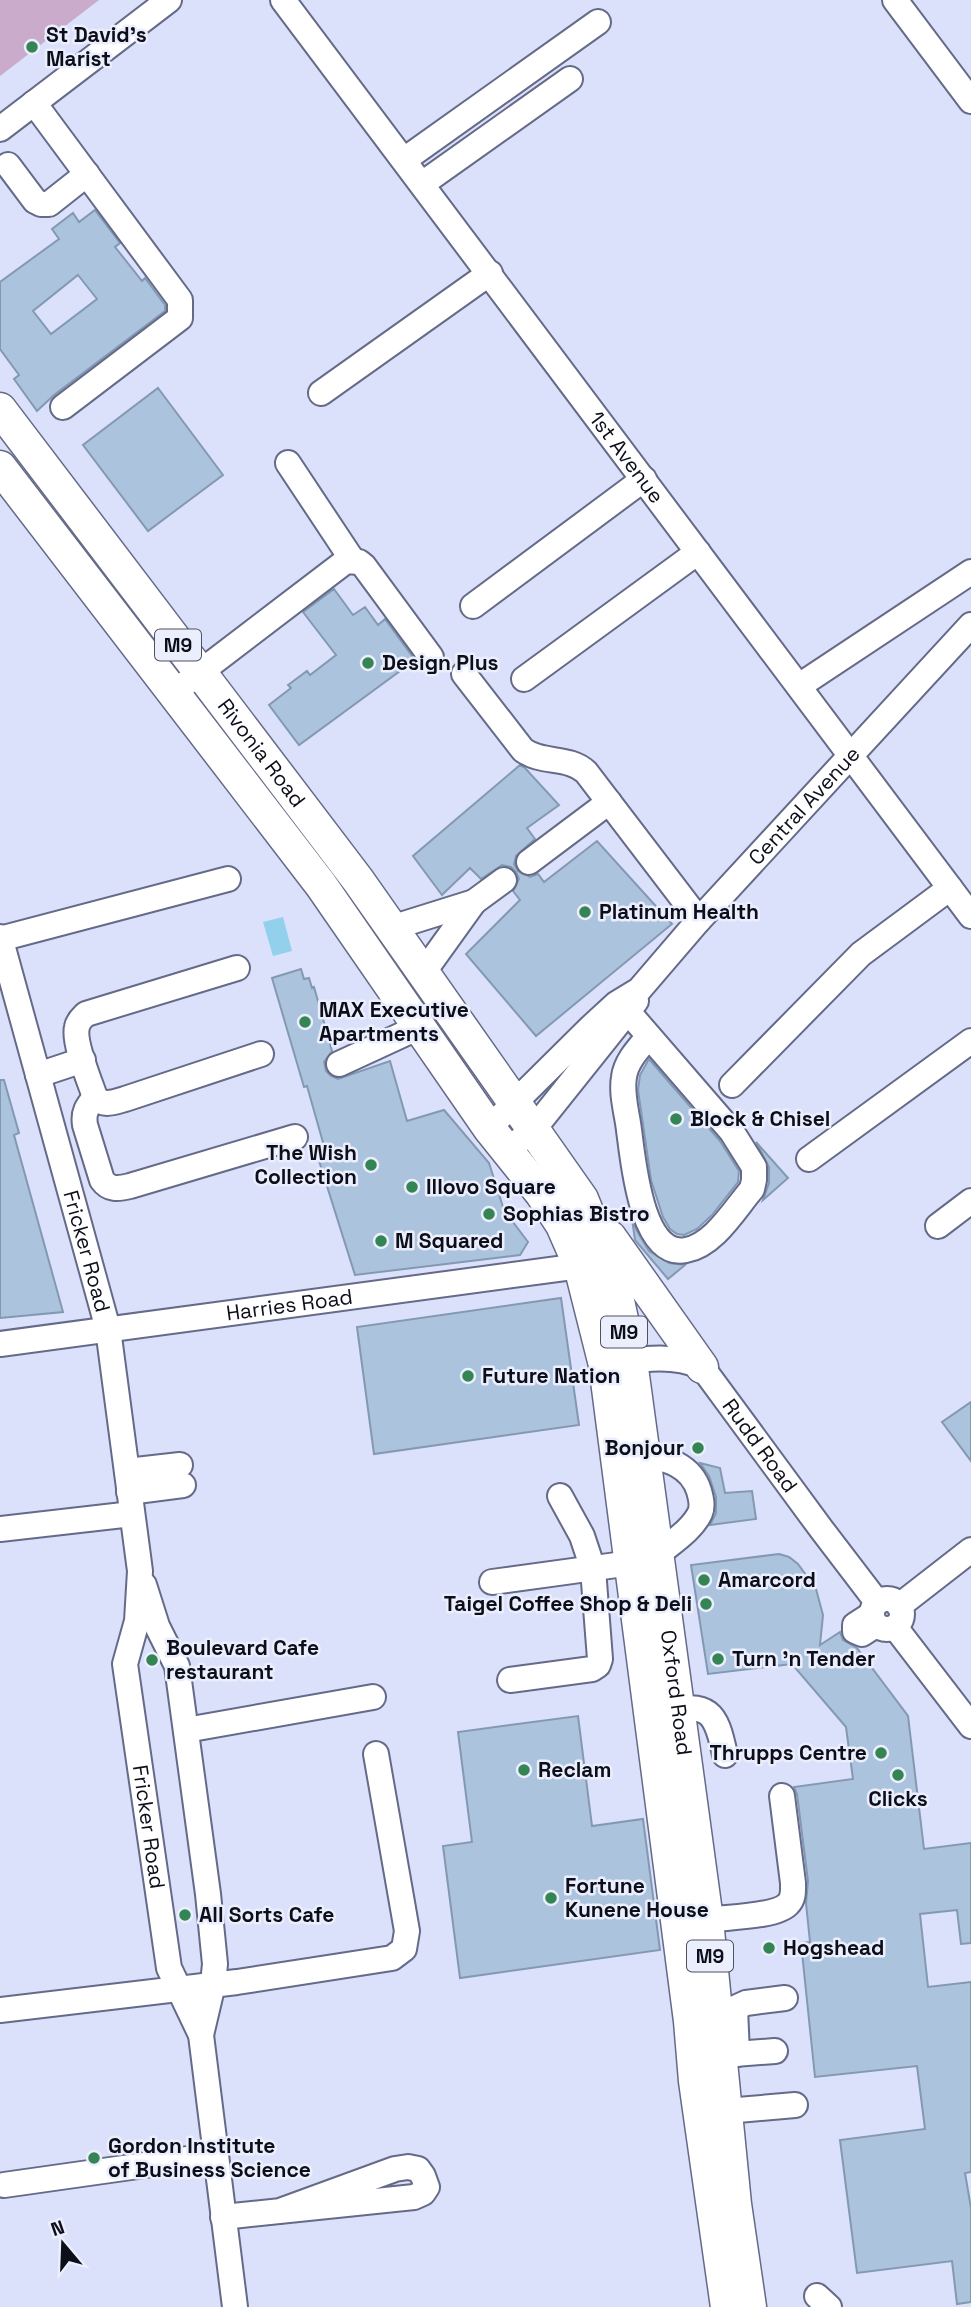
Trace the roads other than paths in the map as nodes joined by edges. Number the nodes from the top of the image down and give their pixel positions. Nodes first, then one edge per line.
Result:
1 (169, 0) edge
2 (283, 0) edge
3 (895, 0) edge
4 (598, 22) dead end
5 (570, 79) dead end
6 (971, 101) edge
7 (34, 103) junction
8 (0, 128) edge
9 (404, 160) junction
10 (8, 165) dead end
11 (88, 174) junction
12 (422, 184) junction
13 (490, 273) junction
14 (321, 393) dead end
15 (63, 407) dead end
16 (0, 409) edge
17 (288, 463) dead end
18 (0, 467) edge
19 (644, 479) junction
20 (698, 552) junction
21 (353, 561) junction
22 (971, 572) edge
23 (473, 606) dead end
24 (971, 625) edge
25 (431, 657) dead end
26 (199, 673) junction
27 (464, 674) dead end
28 (524, 679) dead end
29 (799, 686) junction
30 (173, 693) junction
31 (852, 756) junction
32 (609, 802) junction
33 (529, 862) dead end
34 (228, 879) dead end
35 (504, 880) dead end
36 (950, 888) junction
37 (474, 902) junction
38 (971, 916) edge
39 (699, 920) junction
40 (391, 928) junction
41 (2, 950) edge
42 (237, 968) dead end
43 (423, 973) junction
44 (639, 990) junction
45 (629, 1013) junction
46 (419, 1027) junction
47 (649, 1036) junction
48 (971, 1041) edge
49 (261, 1054) dead end
50 (83, 1060) junction
51 (339, 1064) dead end
52 (38, 1075) junction
53 (732, 1085) dead end
54 (95, 1097) junction
55 (515, 1105) junction
56 (533, 1130) junction
57 (295, 1138) dead end
58 (498, 1140) junction
59 (809, 1159) dead end
60 (583, 1199) junction
61 (971, 1201) edge
62 (938, 1226) dead end
63 (580, 1266) junction
64 (108, 1329) junction
65 (0, 1343) edge
66 (618, 1363) junction
67 (702, 1367) junction
68 (643, 1454) junction
69 (181, 1475) dead end
70 (129, 1492) junction
71 (560, 1496) dead end
72 (0, 1529) edge
73 (971, 1550) edge
74 (644, 1559) junction
75 (593, 1569) junction
76 (140, 1571) junction
77 (492, 1582) dead end
78 (884, 1615) junction
79 (510, 1680) dead end
80 (373, 1697) dead end
81 (664, 1712) junction
82 (971, 1726) edge
83 (186, 1730) junction
84 (376, 1754) dead end
85 (725, 1755) dead end
86 (782, 1796) dead end
87 (706, 1920) junction
88 (213, 1984) junction
89 (177, 1989) junction
90 (785, 1998) dead end
91 (0, 2010) edge
92 (201, 2035) junction
93 (775, 2051) dead end
94 (729, 2055) junction
95 (795, 2105) dead end
96 (726, 2111) junction
97 (216, 2155) junction
98 (4, 2185) dead end
99 (280, 2211) junction
100 (223, 2217) junction
101 (235, 2307) edge
102 (727, 2307) edge
103 (750, 2307) edge

1 - 7 street
2 - 9 street, 1st Avenue
3 - 6 street
4 - 9 street
5 - 12 street
7 - 8 street
7 - 11 street
9 - 12 street, 1st Avenue
10 - 11 street
11 - 15 street
12 - 13 street, 1st Avenue
13 - 14 street
13 - 19 street, 1st Avenue
16 - 26 main road, Rivonia Road / M9
17 - 21 street
18 - 30 main road, Rivonia Road / M9
19 - 20 street, 1st Avenue
19 - 23 street
20 - 28 street
20 - 29 street, 1st Avenue
21 - 25 street
21 - 26 street
22 - 29 street
24 - 31 street, Central Avenue
26 - 30 street
26 - 40 main road, Rivonia Road / M9
27 - 32 street
29 - 31 street, 1st Avenue
30 - 46 main road, Rivonia Road / M9
31 - 36 street, 1st Avenue
31 - 39 street, Central Avenue
32 - 33 street
32 - 39 street
34 - 41 street
35 - 37 street
36 - 38 street, 1st Avenue
36 - 53 street
37 - 40 street
37 - 43 street
39 - 44 street, Central Avenue
40 - 43 main road, Rivonia Road / M9
41 - 52 street, Fricker Road
42 - 50 street
43 - 55 main road, Rivonia Road / M9
44 - 45 street, Central Avenue
44 - 55 street, Central Avenue
45 - 47 street
45 - 56 street, Central Avenue
46 - 51 street
46 - 58 main road, Rivonia Road / M9
47 - 47 street
48 - 59 street
49 - 54 street
50 - 52 street
50 - 54 street
52 - 64 street, Fricker Road
54 - 57 street
55 - 56 main road, Oxford Road / M9
55 - 58 street, Central Avenue
56 - 58 street, Central Avenue
56 - 60 main road, Oxford Road / M9
58 - 63 main road, Oxford Road / M9
60 - 66 main road, Oxford Road / M9
60 - 67 main road
61 - 62 street
63 - 64 street, Harries Road
63 - 66 main road, Oxford Road / M9
64 - 65 street, Harries Road
64 - 70 street, Fricker Road
66 - 67 street
66 - 68 main road, Oxford Road / M9
66 - 74 main road, Oxford Road / M9
67 - 78 street, Rudd Road
68 - 74 main road, Oxford Road / M9
68 - 74 street
69 - 70 street
70 - 72 street
70 - 76 street, Fricker Road
71 - 75 street
73 - 78 street
74 - 75 street
74 - 81 main road, Oxford Road / M9
75 - 77 street
75 - 79 street
76 - 83 street, Fricker Road
76 - 89 street, Fricker Road
78 - 82 street, Rudd Road
80 - 83 street
81 - 85 street
81 - 87 main road, Oxford Road / M9
81 - 102 main road, Oxford Road / M9
83 - 88 street, Fricker Road
84 - 88 street
86 - 87 street
87 - 94 main road, Oxford Road / M9
88 - 89 street
88 - 92 street, Fricker Road
89 - 91 street
89 - 92 street, Fricker Road
90 - 94 street
92 - 97 street, Fricker Road
93 - 94 street
94 - 96 main road, Oxford Road / M9
95 - 96 street
96 - 103 main road, Oxford Road / M9
97 - 98 street
97 - 100 street, Fricker Road
99 - 99 street
99 - 100 street
100 - 101 street, Fricker Road

